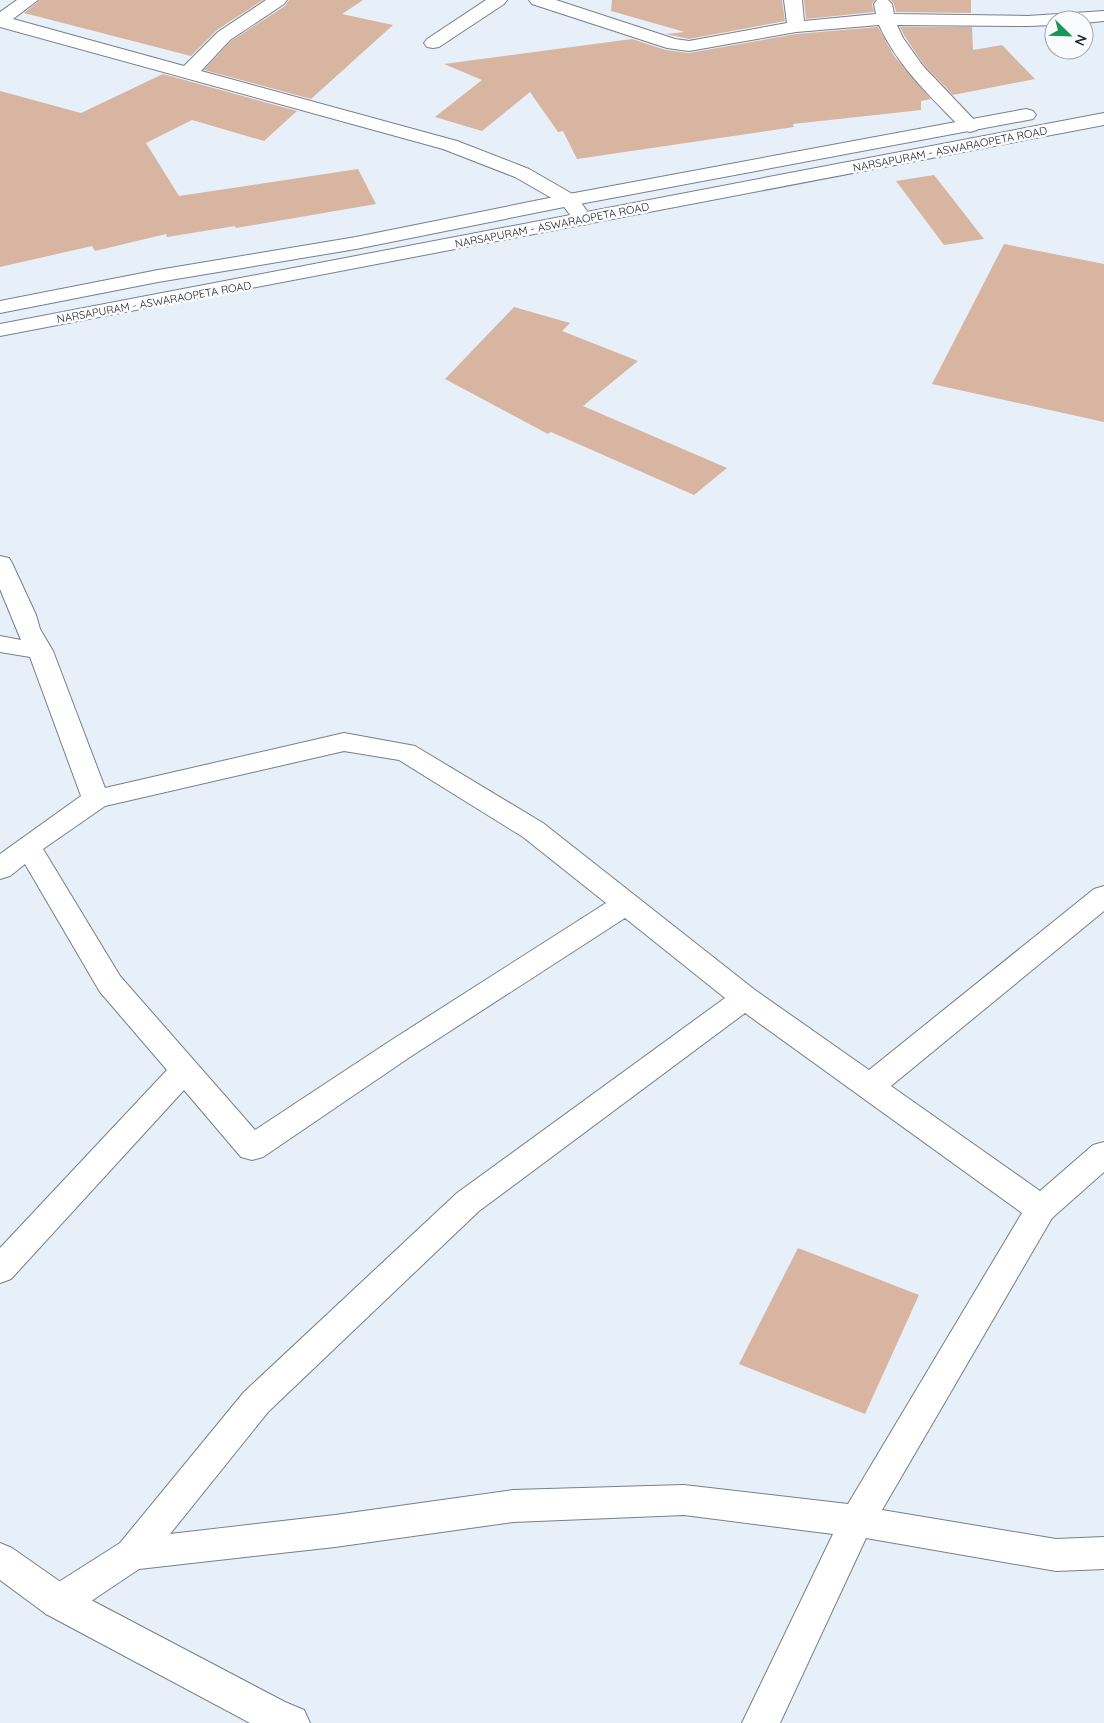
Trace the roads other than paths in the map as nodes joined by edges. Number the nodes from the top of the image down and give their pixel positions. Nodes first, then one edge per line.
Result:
1 (29, 0) edge
2 (278, 0) edge
3 (498, 0) edge
4 (538, 0) edge
5 (793, 0) edge
6 (882, 0) edge
7 (1104, 16) edge
8 (884, 19) junction
9 (0, 20) edge
10 (796, 27) junction
11 (433, 43) dead end
12 (188, 73) junction
13 (1104, 100) edge
14 (1104, 119) edge
15 (970, 126) junction
16 (569, 200) junction
17 (583, 219) junction
18 (0, 307) edge
19 (0, 330) edge
20 (0, 563) edge
21 (0, 644) edge
22 (40, 651) junction
23 (96, 799) junction
24 (28, 846) junction
25 (0, 869) edge
26 (1104, 896) edge
27 (626, 904) junction
28 (745, 998) junction
29 (185, 1070) junction
30 (869, 1087) junction
31 (1104, 1154) edge
32 (1041, 1209) junction
33 (0, 1270) edge
34 (857, 1521) junction
35 (1104, 1553) edge
36 (132, 1554) junction
37 (0, 1559) edge
38 (58, 1602) junction
39 (276, 1720) edge
40 (761, 1723) edge

1 - 9 street
2 - 12 street
3 - 11 street
4 - 10 street
5 - 10 street
6 - 8 street
7 - 8 street
8 - 10 street
8 - 15 street
9 - 12 street
12 - 16 street
13 - 15 street, NARSAPURAM - ASWARAOPETA ROAD
14 - 17 street, NARSAPURAM - ASWARAOPETA ROAD
15 - 16 street, NARSAPURAM - ASWARAOPETA ROAD
16 - 17 street
16 - 18 street, NARSAPURAM - ASWARAOPETA ROAD
17 - 19 street, NARSAPURAM - ASWARAOPETA ROAD
20 - 22 street
21 - 22 street
22 - 23 street
23 - 24 street
23 - 27 street
24 - 25 street
24 - 29 street
26 - 30 street
27 - 28 street
27 - 29 street
28 - 30 street
28 - 36 street
29 - 33 street
30 - 32 street
31 - 32 street
32 - 34 street
34 - 35 street
34 - 36 street
34 - 40 street
36 - 38 street
37 - 38 street
38 - 39 street

